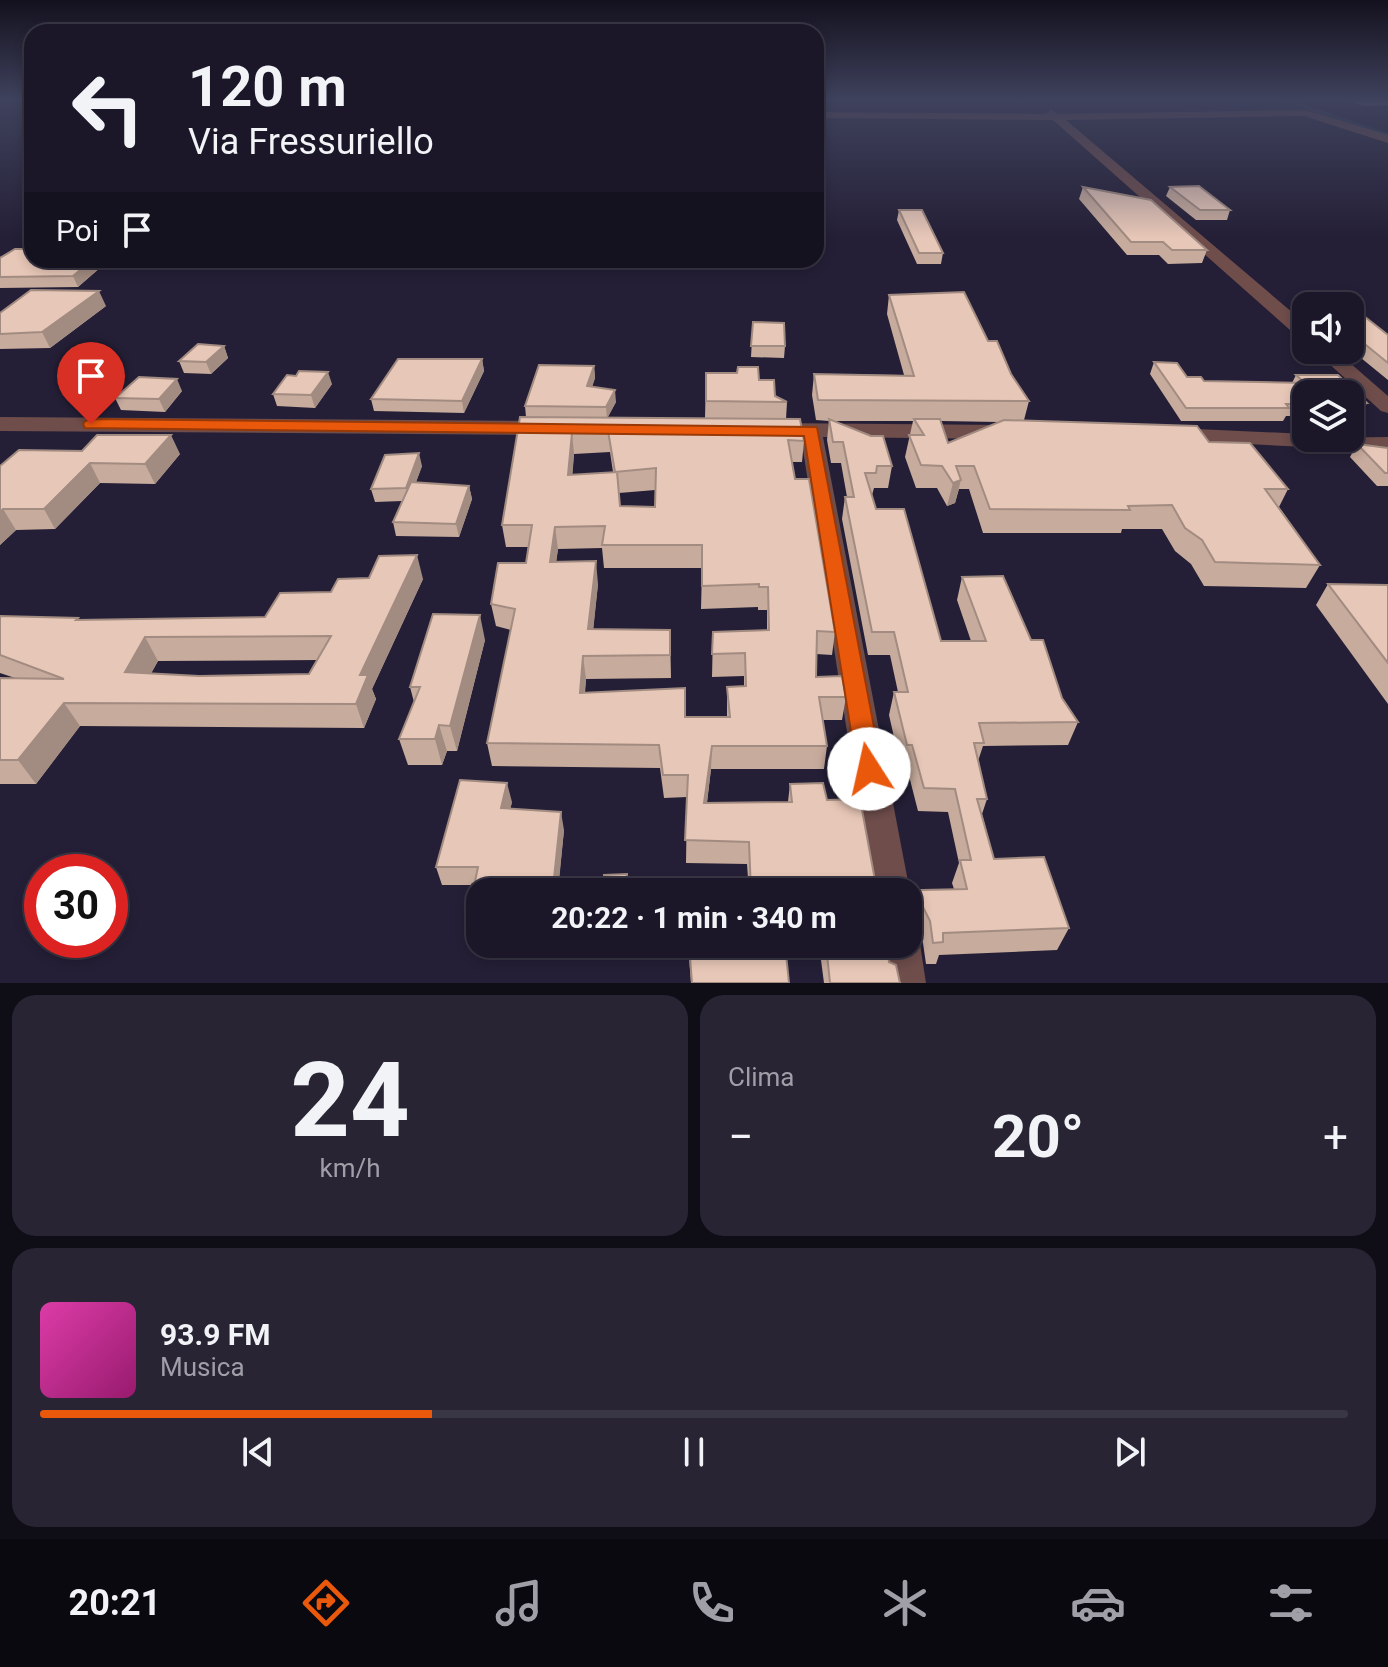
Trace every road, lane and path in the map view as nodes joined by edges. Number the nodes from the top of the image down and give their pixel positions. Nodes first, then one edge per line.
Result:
1 (1088, 146) edge
2 (1292, 322) edge
3 (1340, 364) edge
4 (1388, 407) edge
5 (0, 424) edge
6 (572, 428) edge
7 (747, 430) edge
8 (811, 431) junction
9 (1025, 432) edge
10 (1146, 434) edge
11 (1388, 444) edge
12 (889, 878) edge
13 (902, 958) edge
14 (906, 983) edge

1 - 2 street
3 - 4 street
5 - 6 street
7 - 8 street
8 - 9 street
8 - 12 street
10 - 11 street
13 - 14 street

